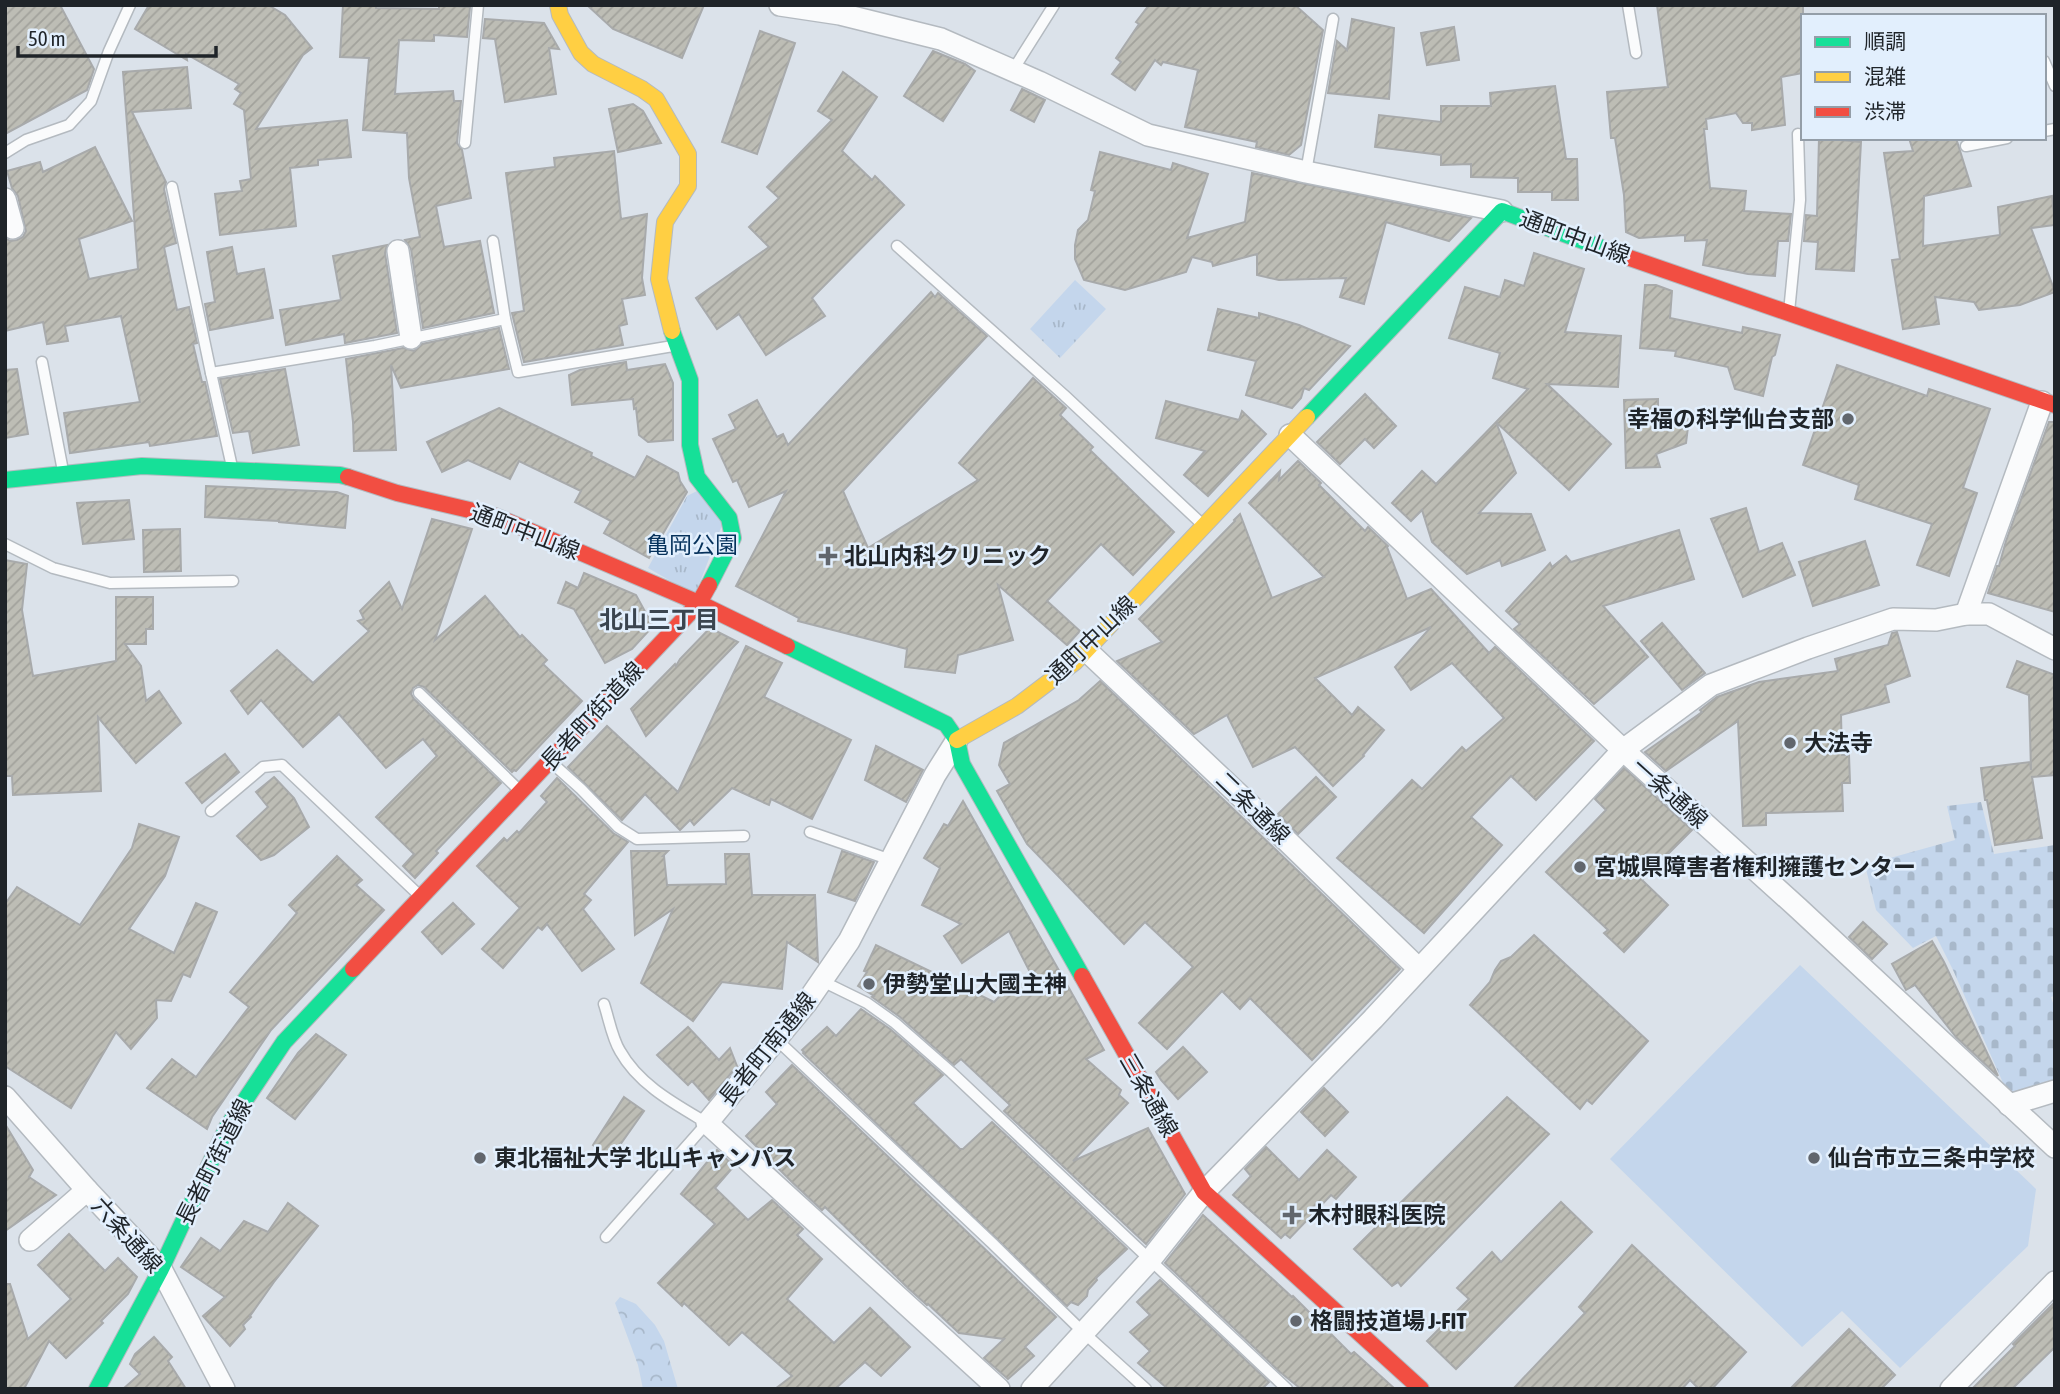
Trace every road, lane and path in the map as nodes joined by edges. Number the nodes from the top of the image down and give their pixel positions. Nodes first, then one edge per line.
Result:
1 (130, 5) edge
2 (478, 5) edge
3 (558, 5) edge
4 (780, 5) edge
5 (1054, 5) edge
6 (1628, 5) edge
7 (1333, 19) dead end
8 (1636, 52) dead end
9 (2046, 66) edge
10 (1013, 70) junction
11 (2055, 86) edge
12 (1798, 134) dead end
13 (1997, 140) edge
14 (465, 143) dead end
15 (1966, 146) dead end
16 (5, 153) edge
17 (1306, 172) junction
18 (172, 187) dead end
19 (5, 199) edge
20 (1502, 211) junction
21 (13, 228) dead end
22 (493, 241) dead end
23 (897, 246) dead end
24 (398, 251) dead end
25 (1789, 314) junction
26 (505, 319) junction
27 (411, 338) junction
28 (676, 345) junction
29 (42, 362) dead end
30 (211, 373) junction
31 (2048, 403) edge
32 (1290, 435) junction
33 (233, 470) junction
34 (64, 474) junction
35 (5, 480) edge
36 (1204, 525) junction
37 (5, 544) edge
38 (233, 581) dead end
39 (699, 603) junction
40 (1966, 614) junction
41 (2055, 649) edge
42 (1086, 650) junction
43 (419, 693) dead end
44 (957, 740) junction
45 (1623, 750) junction
46 (550, 761) junction
47 (521, 792) junction
48 (211, 811) dead end
49 (810, 832) dead end
50 (744, 836) dead end
51 (891, 859) junction
52 (422, 897) junction
53 (1419, 969) junction
54 (822, 981) junction
55 (604, 1004) dead end
56 (776, 1039) junction
57 (2055, 1091) edge
58 (5, 1097) edge
59 (2010, 1105) junction
60 (707, 1123) junction
61 (2055, 1147) edge
62 (87, 1190) junction
63 (1204, 1192) junction
64 (606, 1237) dead end
65 (30, 1241) dead end
66 (1150, 1260) junction
67 (161, 1269) junction
68 (2055, 1282) edge
69 (1083, 1332) junction
70 (97, 1389) edge
71 (224, 1389) edge
72 (999, 1389) edge
73 (1032, 1389) edge
74 (1146, 1389) edge
75 (1287, 1389) edge
76 (1421, 1389) edge
77 (1951, 1389) edge

1 - 16 lane
2 - 14 lane
3 - 28 street, 長者町街道線
4 - 10 street
5 - 10 lane
6 - 8 lane
7 - 17 lane
9 - 11 lane
10 - 17 street
12 - 25 lane
13 - 15 lane
17 - 20 street
18 - 30 lane
19 - 21 street
20 - 25 street, 通町中山線
20 - 32 street, 通町中山線
22 - 26 lane
23 - 36 lane
24 - 27 street
25 - 31 street, 通町中山線
26 - 27 lane
26 - 28 lane
27 - 30 lane
28 - 39 street, 長者町街道線
29 - 34 lane
30 - 33 lane
31 - 40 street
32 - 36 street, 通町中山線
32 - 45 street, 一条通線
33 - 34 street, 通町中山線
33 - 39 street, 通町中山線
34 - 35 street, 通町中山線
36 - 42 street, 通町中山線
37 - 38 lane
39 - 44 street, 通町中山線
39 - 46 street, 長者町街道線
40 - 41 street
40 - 45 street
42 - 44 street, 通町中山線
42 - 53 street, 二条通線
43 - 47 lane
44 - 51 street, 長者町南通線
44 - 63 street, 三条通線
45 - 53 street
45 - 59 street, 一条通線
46 - 47 street, 長者町街道線
46 - 50 lane
47 - 52 street, 長者町街道線
48 - 52 lane
49 - 51 lane
51 - 54 street, 長者町南通線
52 - 67 street, 長者町街道線
53 - 63 street
54 - 56 street, 長者町南通線
54 - 66 lane
55 - 60 lane
56 - 60 street, 長者町南通線
56 - 69 lane
57 - 59 street
58 - 62 street, 六条通線
59 - 61 street, 一条通線
60 - 64 lane
60 - 72 street, 長者町南通線
62 - 65 street
62 - 67 street, 六条通線
63 - 66 street
63 - 76 street, 三条通線
66 - 69 street
66 - 75 lane
67 - 70 street, 長者町街道線
67 - 71 street, 六条通線
68 - 77 street
69 - 73 street
69 - 74 lane

